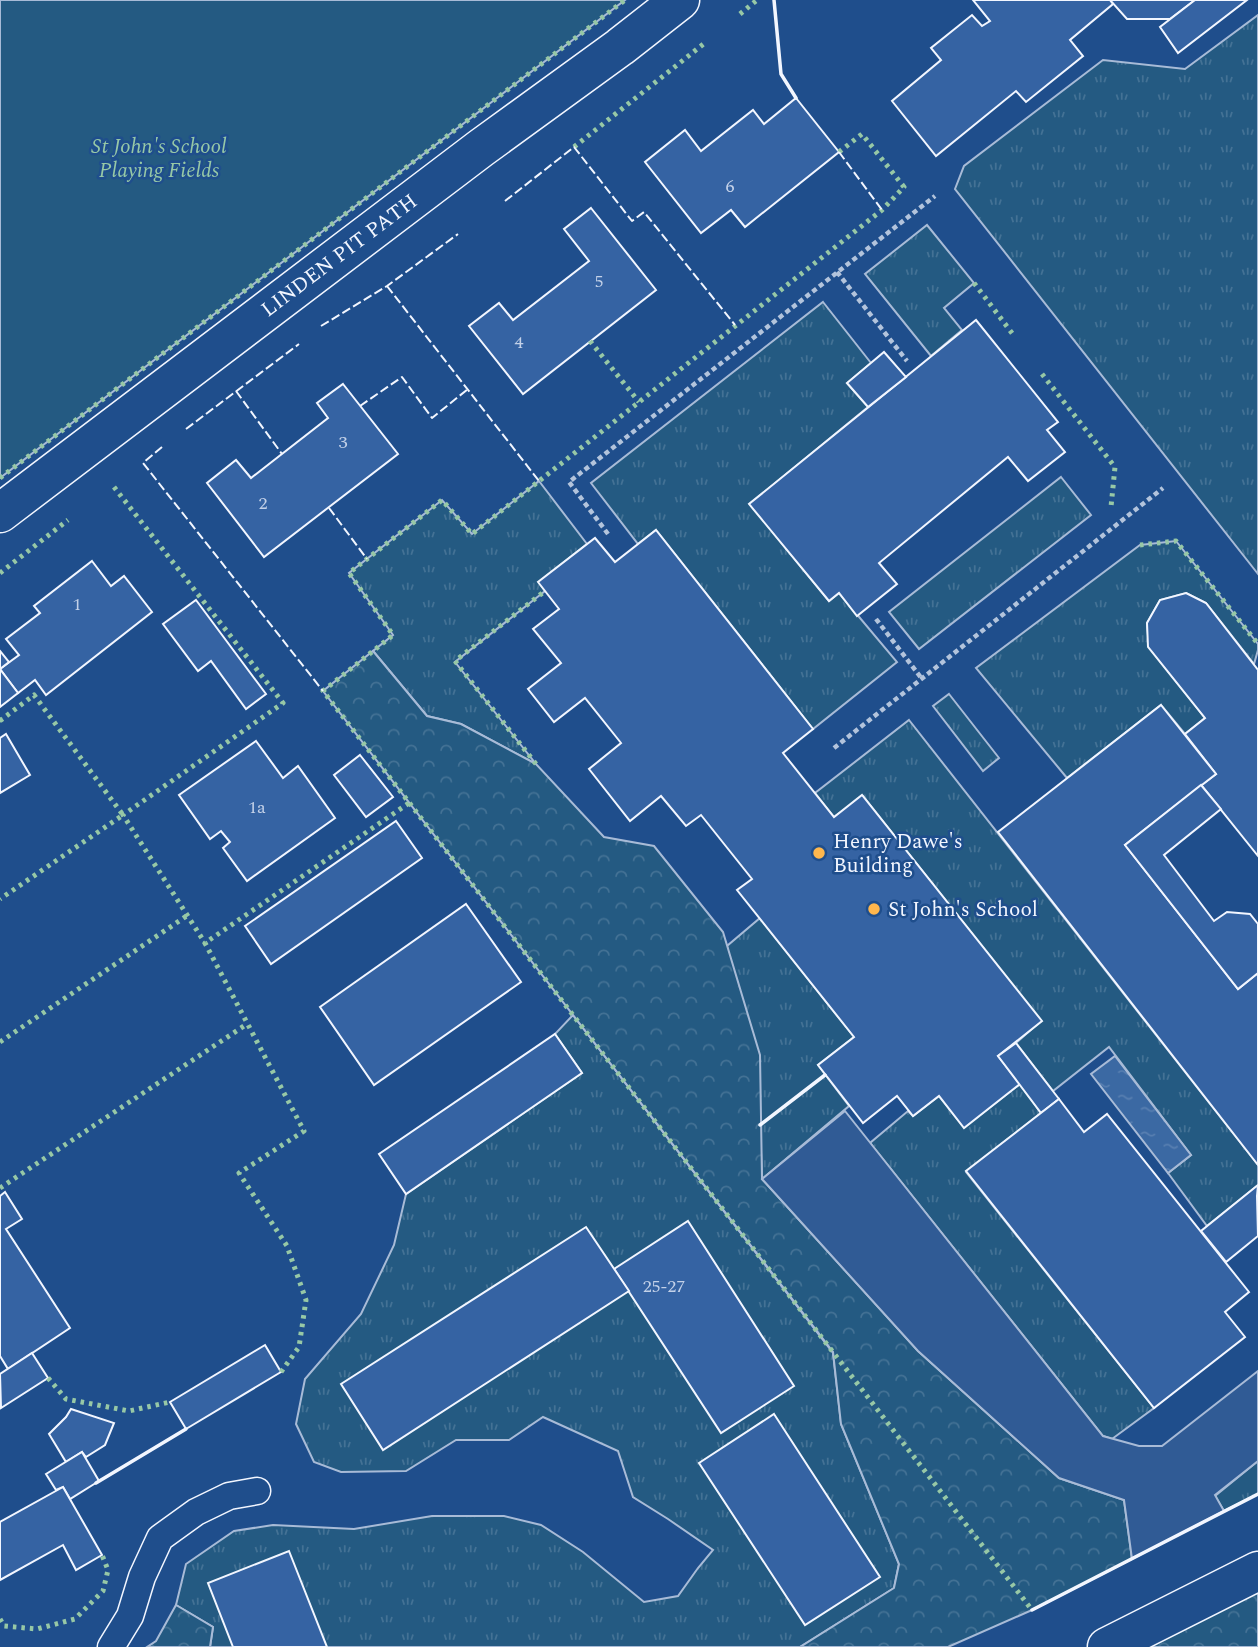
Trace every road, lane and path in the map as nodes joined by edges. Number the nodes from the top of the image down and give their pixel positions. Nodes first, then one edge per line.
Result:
1 (680, 0) edge
2 (935, 196) dead end
3 (837, 272) junction
4 (906, 361) dead end
5 (1163, 488) dead end
6 (0, 513) edge
7 (608, 534) dead end
8 (876, 619) dead end
9 (922, 678) junction
10 (834, 748) dead end
11 (257, 1491) dead end
12 (1258, 1571) edge
13 (111, 1647) edge
14 (1107, 1647) edge

1 - 6 street, LINDEN PIT PATH
2 - 3 path
3 - 4 path
3 - 7 path
5 - 9 path
8 - 9 path
9 - 10 path
11 - 13 lane
12 - 14 street

